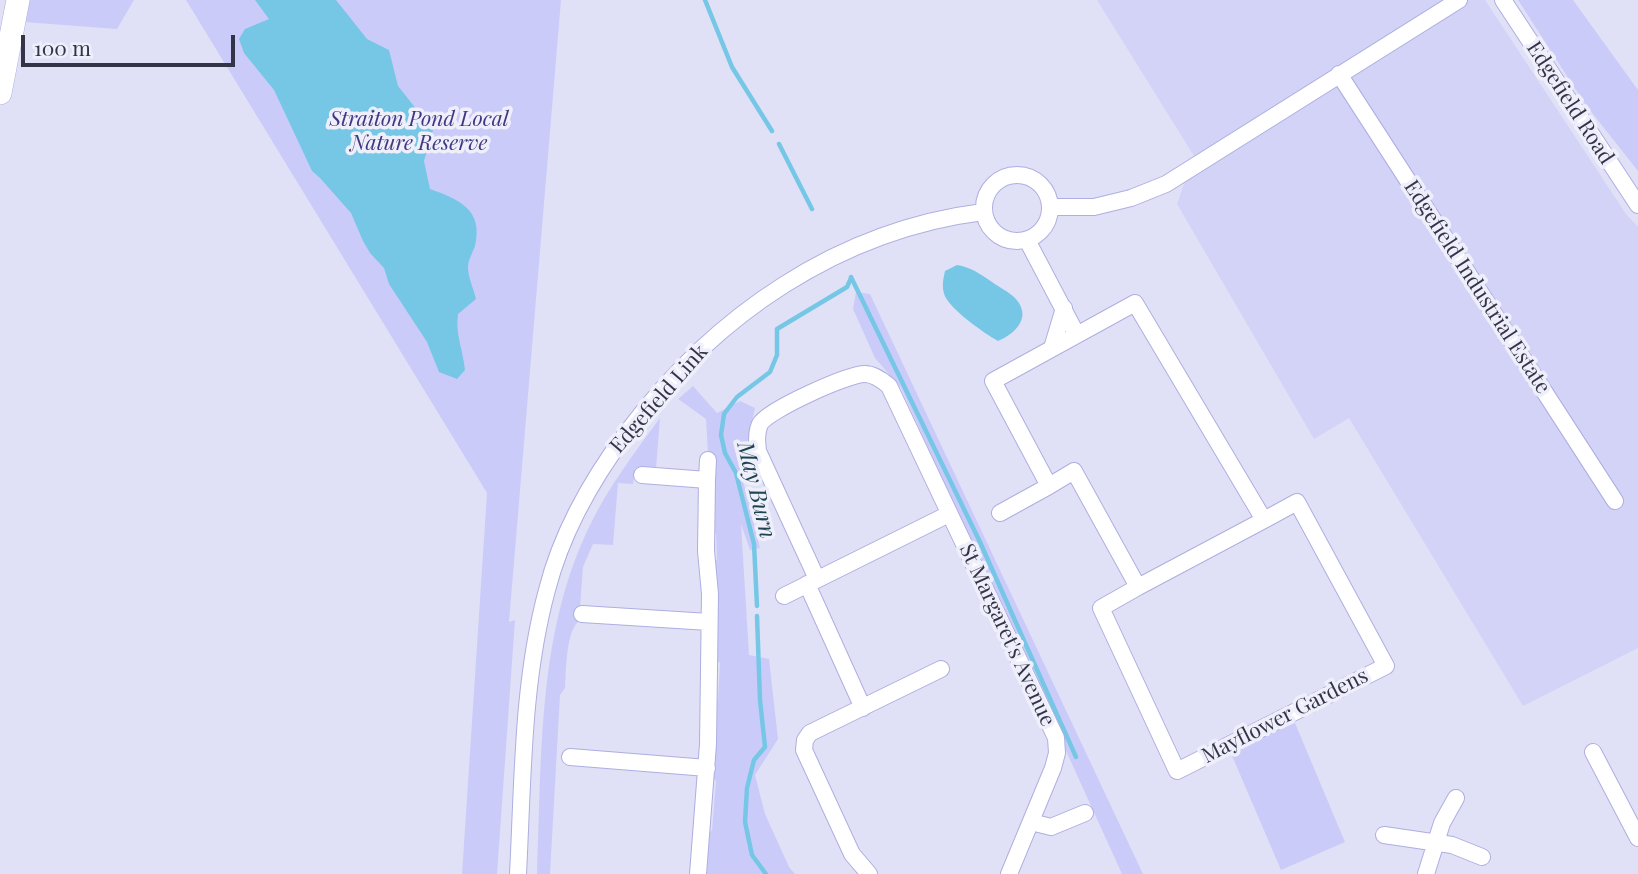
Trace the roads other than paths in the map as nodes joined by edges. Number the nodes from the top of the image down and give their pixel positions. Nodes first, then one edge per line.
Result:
1 (19, 0) edge
2 (1459, 0) edge
3 (1503, 0) edge
4 (1339, 74) junction
5 (0, 93) edge
6 (1638, 205) edge
7 (1050, 207) junction
8 (983, 212) junction
9 (1027, 240) junction
10 (1064, 308) junction
11 (1077, 335) junction
12 (1052, 348) junction
13 (708, 460) dead end
14 (642, 475) dead end
15 (707, 481) junction
16 (1049, 486) junction
17 (1615, 501) dead end
18 (1000, 513) dead end
19 (949, 514) junction
20 (1264, 520) junction
21 (812, 582) junction
22 (1138, 587) junction
23 (784, 596) dead end
24 (582, 614) dead end
25 (709, 622) junction
26 (941, 669) dead end
27 (863, 708) junction
28 (1593, 752) dead end
29 (570, 757) dead end
30 (707, 768) junction
31 (1456, 798) dead end
32 (1085, 813) dead end
33 (1031, 822) junction
34 (1384, 835) dead end
35 (1638, 838) edge
36 (1437, 843) junction
37 (1482, 857) dead end
38 (518, 874) edge
39 (698, 874) edge
40 (869, 874) edge
41 (1009, 874) edge
42 (1426, 874) edge

1 - 5 highway
2 - 4 street
3 - 6 street, Edgefield Road
4 - 7 street
4 - 17 street, Edgefield Industrial Estate
7 - 8 street
7 - 9 street
8 - 9 street
8 - 38 street, Edgefield Link
9 - 10 street
10 - 11 street
10 - 12 street
11 - 12 street
11 - 20 street
12 - 16 street
13 - 15 street
14 - 15 street
15 - 25 street
16 - 18 street
16 - 22 street
19 - 21 street
19 - 21 street, St Margaret's Avenue
19 - 33 street, St Margaret's Avenue
20 - 22 street
20 - 22 street, Mayflower Gardens
21 - 23 street
21 - 27 street, St Margaret's Avenue
24 - 25 street
25 - 30 street
26 - 27 street
27 - 40 street
28 - 35 street
29 - 30 street
30 - 39 street
31 - 36 street
32 - 33 street
33 - 41 street, St Margaret's Avenue
34 - 36 street
36 - 37 street
36 - 42 street

